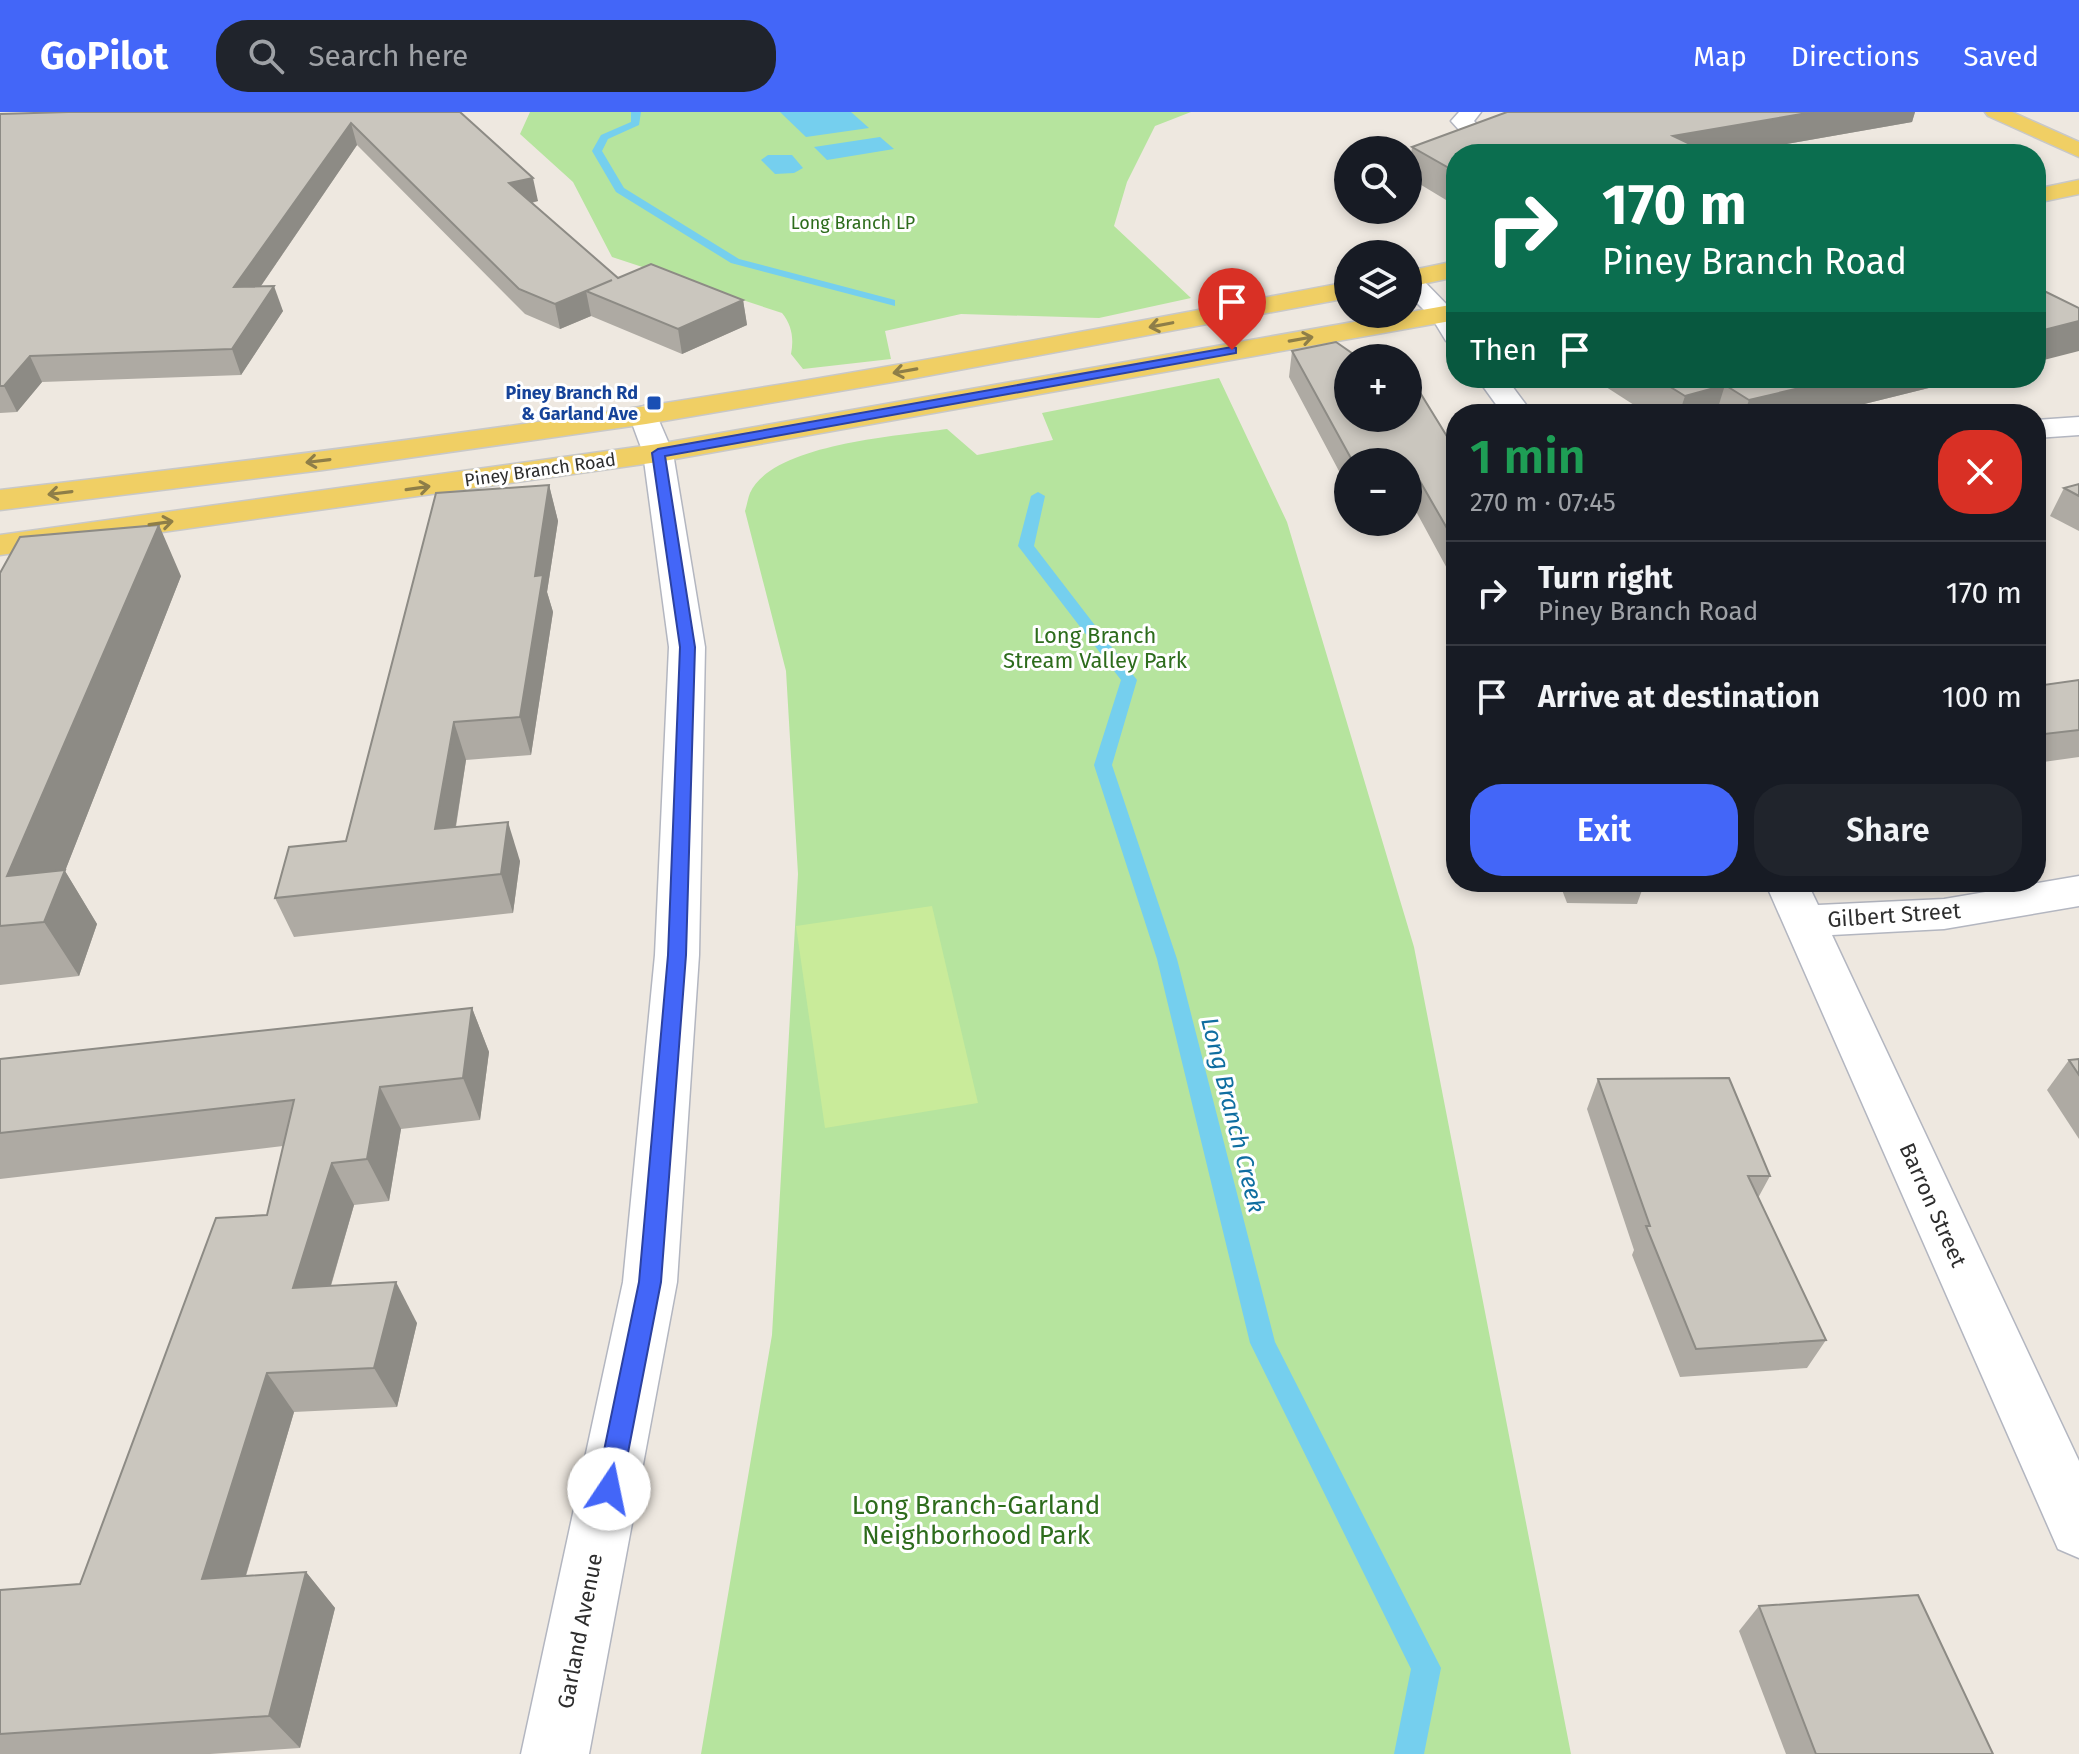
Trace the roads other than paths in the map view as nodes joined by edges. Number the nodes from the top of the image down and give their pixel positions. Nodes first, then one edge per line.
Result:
1 (1471, 112) edge
2 (1995, 112) edge
3 (1477, 136) edge
4 (2079, 150) edge
5 (2046, 157) edge
6 (2079, 187) edge
7 (2046, 194) edge
8 (1446, 271) edge
9 (1422, 276) edge
10 (1422, 292) edge
11 (1334, 293) edge
12 (1446, 314) edge
13 (1446, 321) edge
14 (2079, 426) edge
15 (2046, 428) edge
16 (651, 434) junction
17 (0, 500) edge
18 (0, 545) edge
19 (2079, 891) edge
20 (1795, 902) edge
21 (2079, 1528) edge
22 (555, 1754) edge

1 - 3 street
2 - 4 main road
4 - 5 main road
6 - 7 main road
8 - 9 main road
10 - 12 street
11 -> 16 main road, Piney Branch Road
16 -> 13 main road, Piney Branch Road
14 - 15 street
16 -> 17 main road, Piney Branch Road
18 -> 16 main road, Piney Branch Road
16 - 22 street, Garland Avenue
19 - 20 street, Gilbert Street
20 - 21 street, Barron Street

